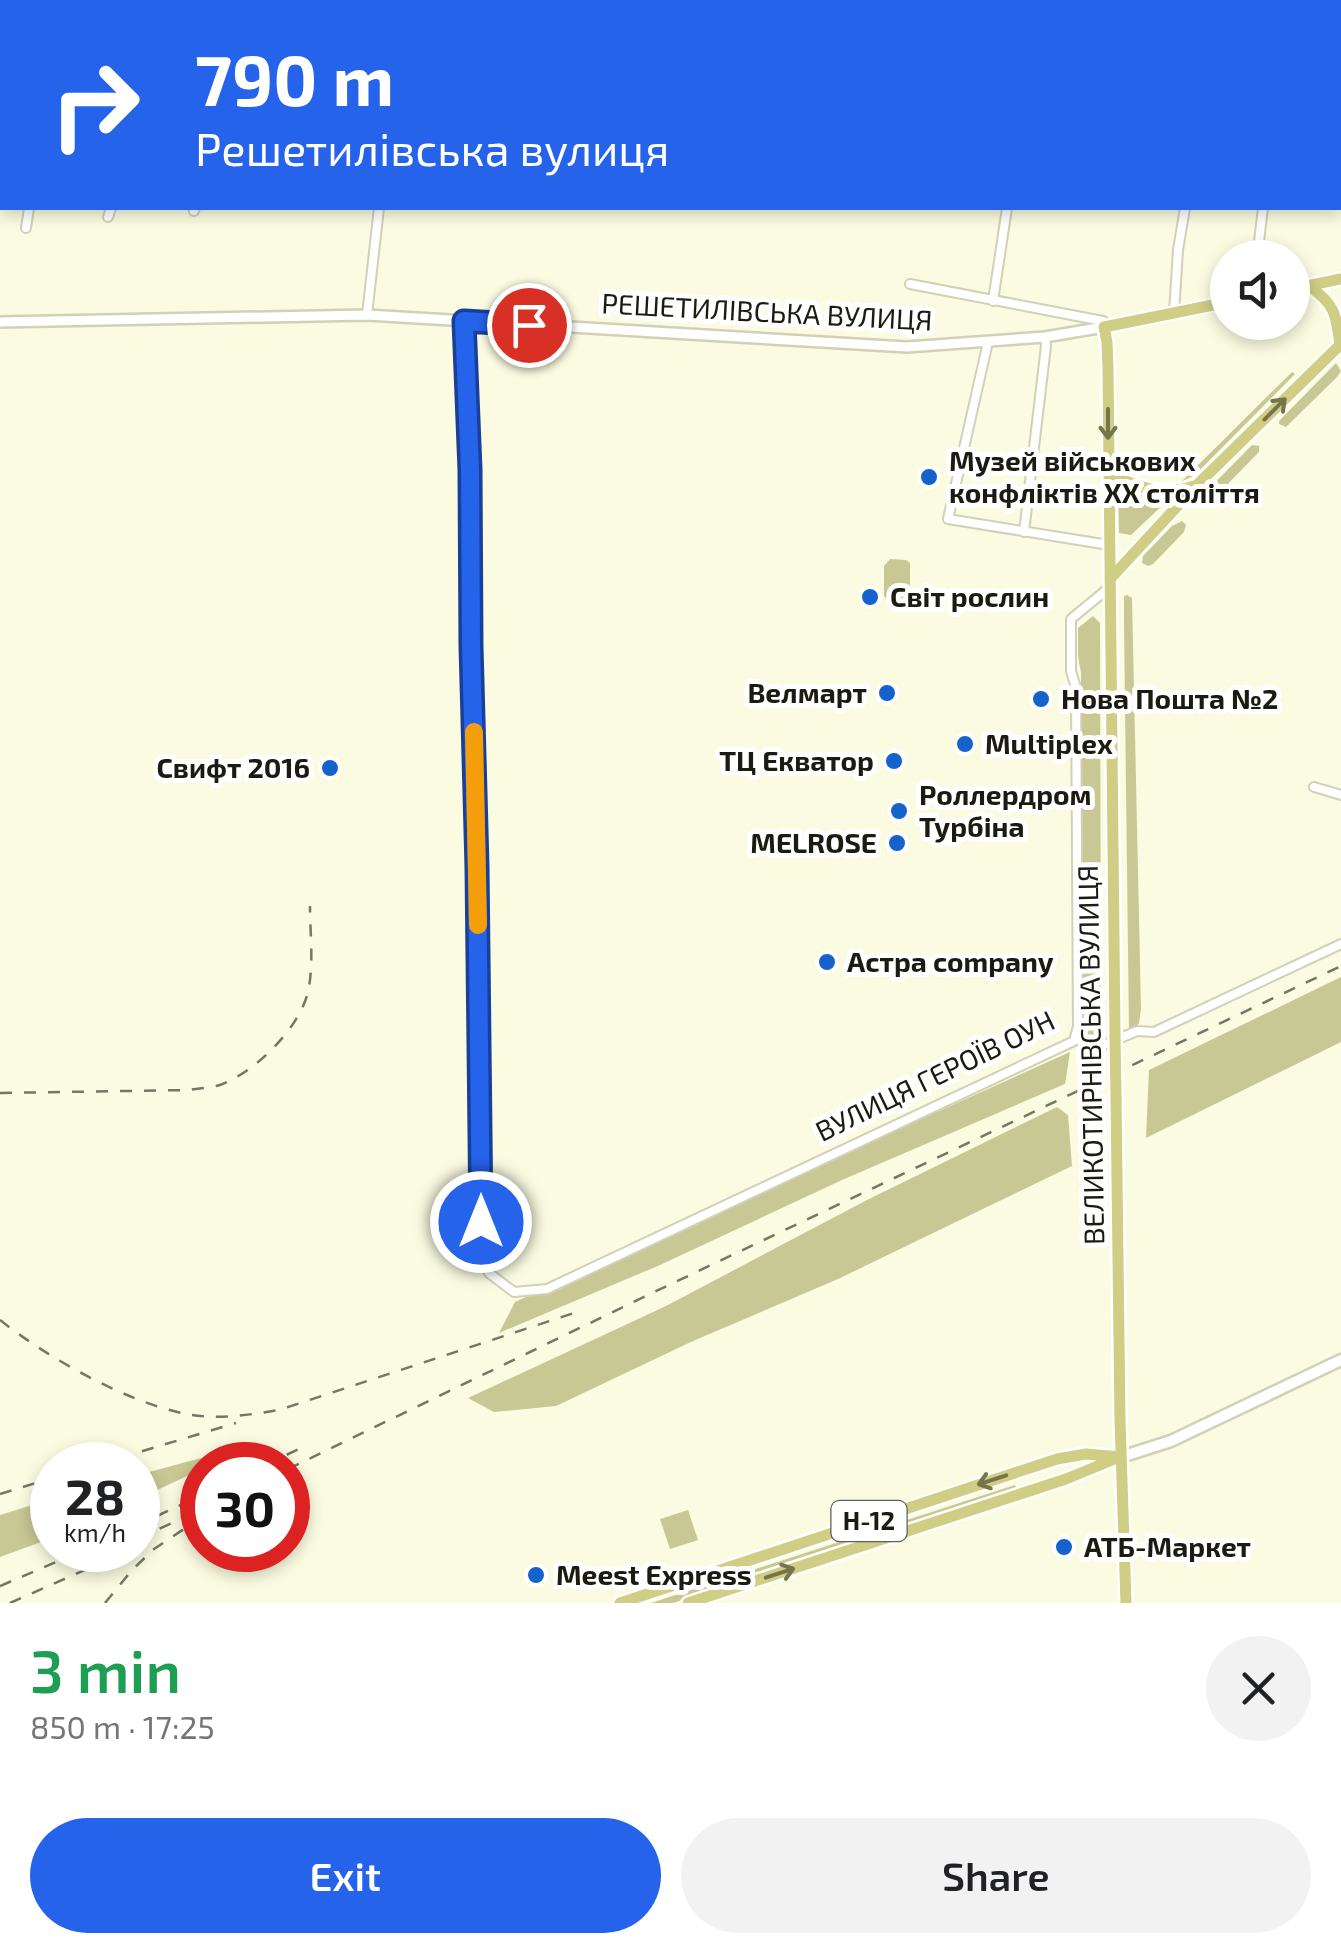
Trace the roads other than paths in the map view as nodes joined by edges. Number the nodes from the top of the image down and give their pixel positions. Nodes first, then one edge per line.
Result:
1 (29, 210) edge
2 (379, 210) edge
3 (1007, 210) edge
4 (1184, 210) edge
5 (1263, 210) edge
6 (26, 228) dead end
7 (1259, 240) edge
8 (1341, 279) edge
9 (910, 284) dead end
10 (1310, 286) edge
11 (1310, 287) edge
12 (993, 301) junction
13 (1210, 305) edge
14 (1174, 312) junction
15 (366, 315) junction
16 (464, 321) junction
17 (0, 322) edge
18 (1104, 327) junction
19 (1045, 337) junction
20 (988, 342) junction
21 (1340, 344) edge
22 (1108, 472) junction
23 (1197, 486) junction
24 (1024, 532) junction
25 (1108, 546) junction
26 (1110, 583) junction
27 (1314, 787) dead end
28 (1341, 794) edge
29 (1341, 944) edge
30 (1076, 1035) junction
31 (1341, 1360) edge
32 (1121, 1457) junction
33 (1026, 1469) junction
34 (1034, 1490) junction
35 (620, 1603) edge
36 (688, 1603) edge
37 (1126, 1603) edge

1 - 6 street
2 - 15 street
3 - 12 street
4 - 14 street
5 - 7 street
8 - 10 main road
9 - 12 street
11 - 21 main road
12 - 18 street
13 - 14 main road, РЕШЕТИЛІВСЬКА ВУЛИЦЯ
14 - 18 main road, РЕШЕТИЛІВСЬКА ВУЛИЦЯ
15 - 16 street, РЕШЕТИЛІВСЬКА ВУЛИЦЯ
15 - 17 street, РЕШЕТИЛІВСЬКА ВУЛИЦЯ
16 - 20 street, РЕШЕТИЛІВСЬКА ВУЛИЦЯ
16 - 30 street, ВУЛИЦЯ ГЕРОЇВ ОУН
18 - 19 street, РЕШЕТИЛІВСЬКА ВУЛИЦЯ
18 -> 22 main road, ВЕЛИКОТИРНІВСЬКА ВУЛИЦЯ
19 - 20 street, РЕШЕТИЛІВСЬКА ВУЛИЦЯ
19 - 24 street
20 - 24 street
23 -> 21 main road
22 - 23 main road
22 - 25 main road, ВЕЛИКОТИРНІВСЬКА ВУЛИЦЯ
23 - 26 main road
24 - 25 street
25 - 26 main road, ВЕЛИКОТИРНІВСЬКА ВУЛИЦЯ
26 - 30 street, ВУЛИЦЯ ГЕРОЇВ ОУН
26 - 32 main road, ВЕЛИКОТИРНІВСЬКА ВУЛИЦЯ, bridge
27 - 28 street
29 - 30 street
31 - 32 main road
32 - 33 main road, Н-12
32 - 34 main road, Н-12
32 - 37 main road, ВЕЛИКОТИРНІВСЬКА ВУЛИЦЯ
33 - 34 main road
33 -> 35 main road, Н-12
36 -> 34 main road, Н-12

